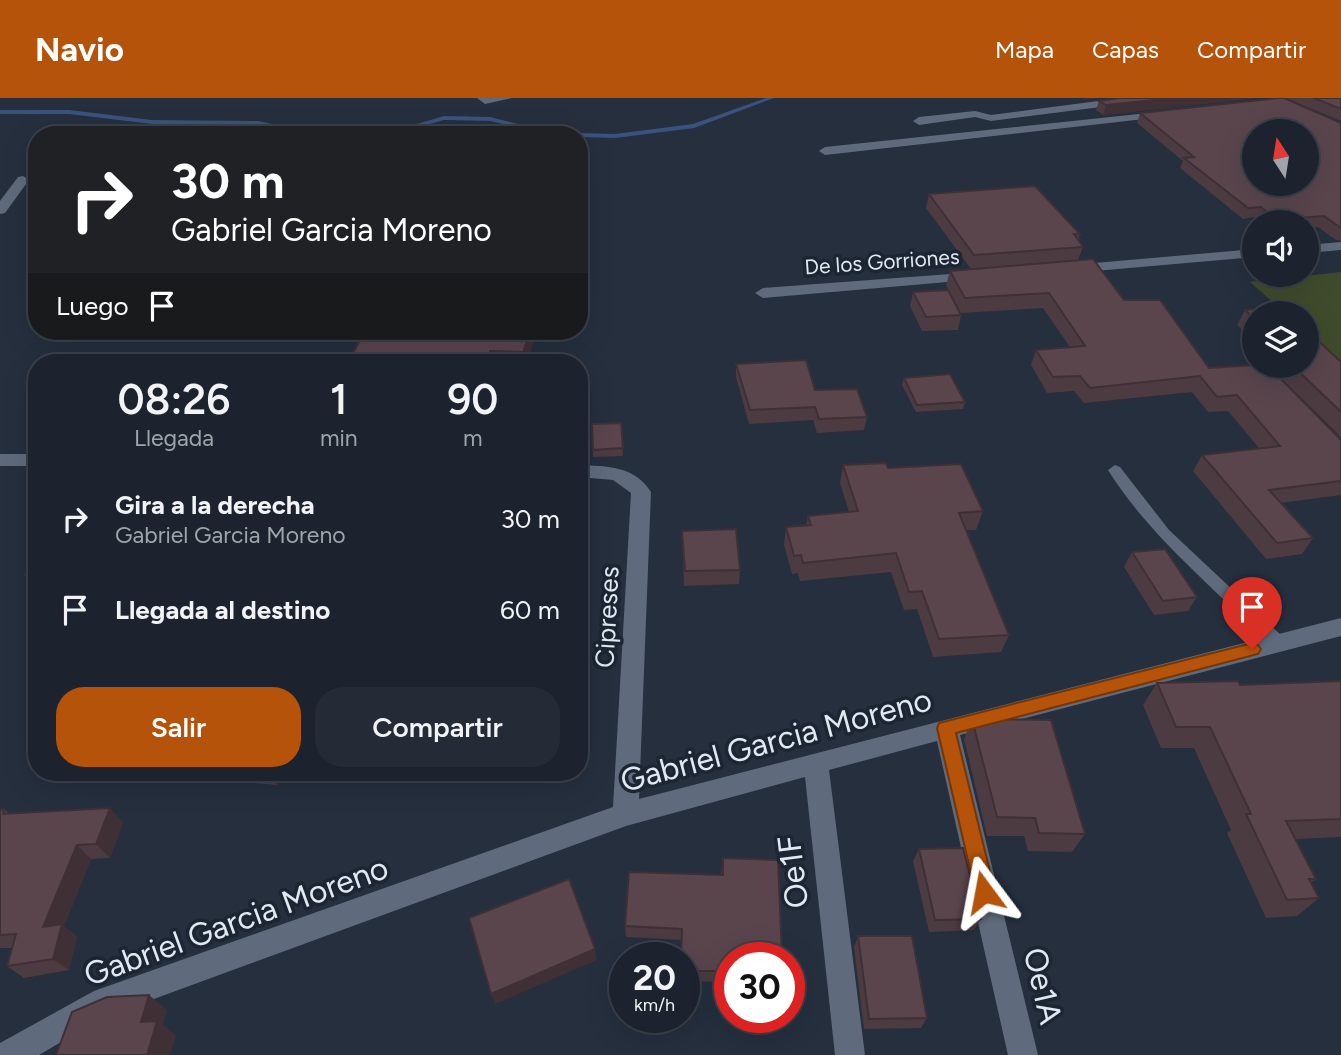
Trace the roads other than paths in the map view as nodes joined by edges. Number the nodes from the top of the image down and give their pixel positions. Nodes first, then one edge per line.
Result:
1 (481, 98) edge
2 (509, 98) edge
3 (1148, 98) edge
4 (1185, 112) edge
5 (919, 121) dead end
6 (825, 151) dead end
7 (23, 180) dead end
8 (0, 210) edge
9 (1341, 246) edge
10 (1319, 248) edge
11 (1242, 254) edge
12 (1062, 269) edge
13 (994, 275) edge
14 (763, 293) dead end
15 (0, 460) edge
16 (28, 460) edge
17 (1115, 470) dead end
18 (588, 471) edge
19 (1341, 627) edge
20 (1278, 643) junction
21 (946, 728) junction
22 (816, 764) junction
23 (626, 814) junction
24 (9, 1055) edge
25 (850, 1055) edge
26 (1023, 1055) edge

1 - 2 lane
3 - 5 street
4 - 6 street
7 - 8 street
9 - 10 street
11 - 12 street
13 - 14 street, De los Gorriones
15 - 16 street
17 - 20 lane
18 - 23 street, Cipreses
19 - 20 street, Gabriel Garcia Moreno
20 - 21 street, Gabriel Garcia Moreno
21 - 22 street, Gabriel Garcia Moreno
21 - 26 street, Oe1A
22 - 23 street, Gabriel Garcia Moreno
22 - 25 street, Oe1F
23 - 24 street, Gabriel Garcia Moreno

